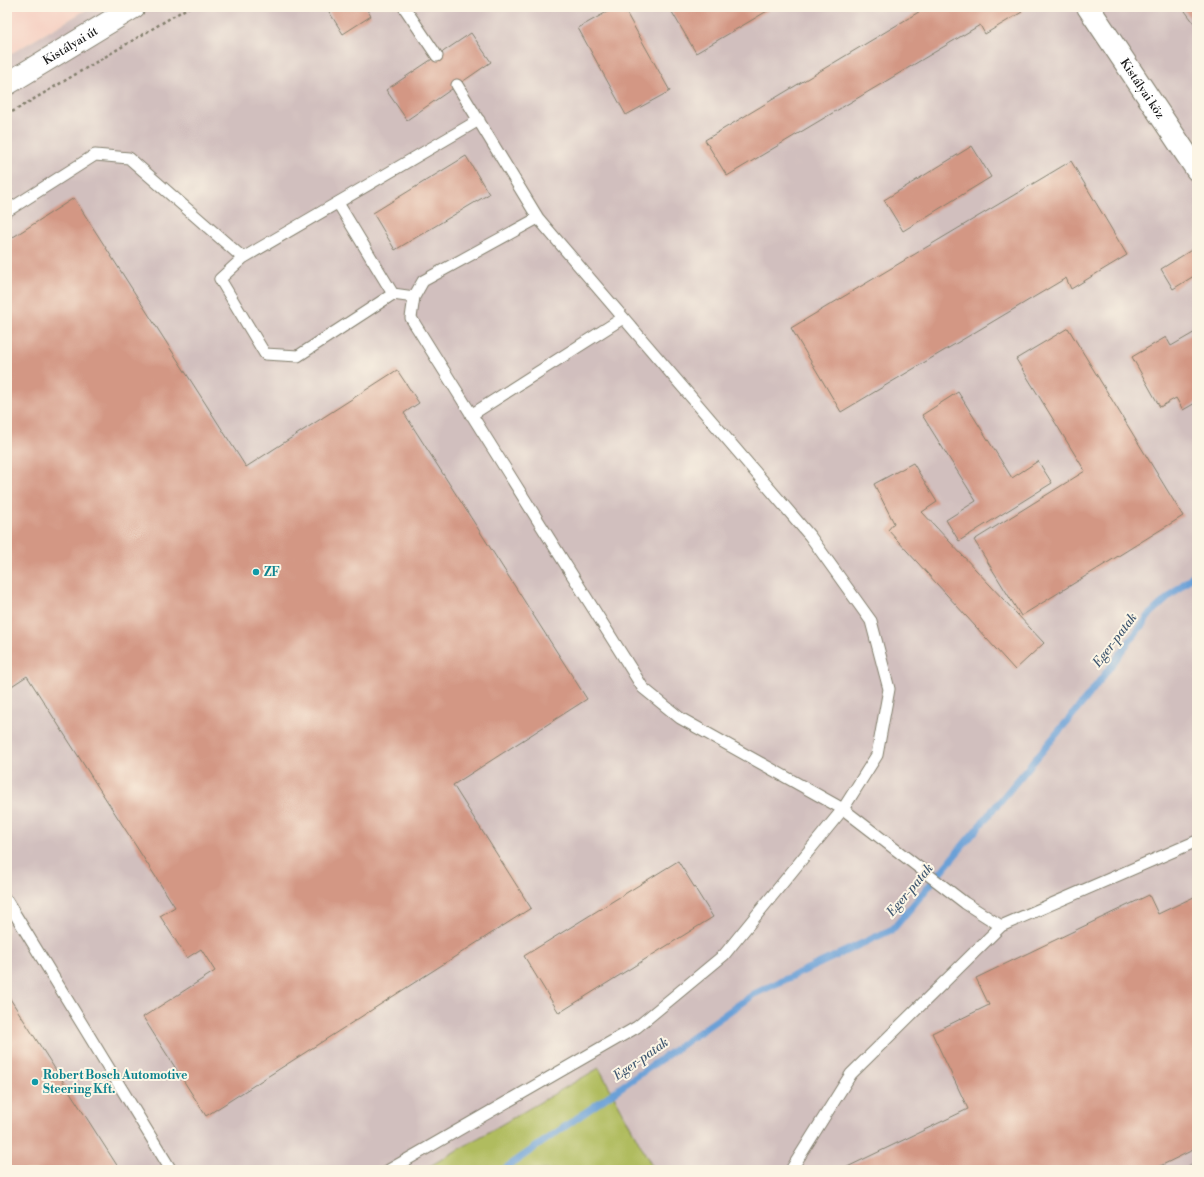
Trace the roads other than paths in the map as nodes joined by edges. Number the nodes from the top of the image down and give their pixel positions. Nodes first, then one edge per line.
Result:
1 (134, 7) edge
2 (404, 7) edge
3 (1088, 7) edge
4 (437, 56) dead end
5 (7, 84) edge
6 (456, 85) dead end
7 (479, 120) junction
8 (1197, 170) edge
9 (338, 203) junction
10 (7, 211) edge
11 (538, 218) junction
12 (243, 258) junction
13 (393, 294) junction
14 (414, 297) junction
15 (623, 318) junction
16 (471, 415) junction
17 (843, 809) junction
18 (1197, 841) edge
19 (7, 901) edge
20 (1001, 926) junction
21 (1197, 1168) edge
22 (171, 1170) edge
23 (389, 1170) edge
24 (792, 1170) edge
25 (1194, 1170) edge

1 - 5 street, Kistályai út
2 - 4 lane
3 - 8 street, Kistályai köz
6 - 7 lane
7 - 9 lane
7 - 11 lane
9 - 12 lane
9 - 13 lane
10 - 12 lane
11 - 14 lane
11 - 15 lane
12 - 13 lane
13 - 14 lane
14 - 16 lane
15 - 16 lane
15 - 17 lane
16 - 17 lane
17 - 20 lane
17 - 23 lane
18 - 20 lane
19 - 22 lane
20 - 24 lane
21 - 25 lane

